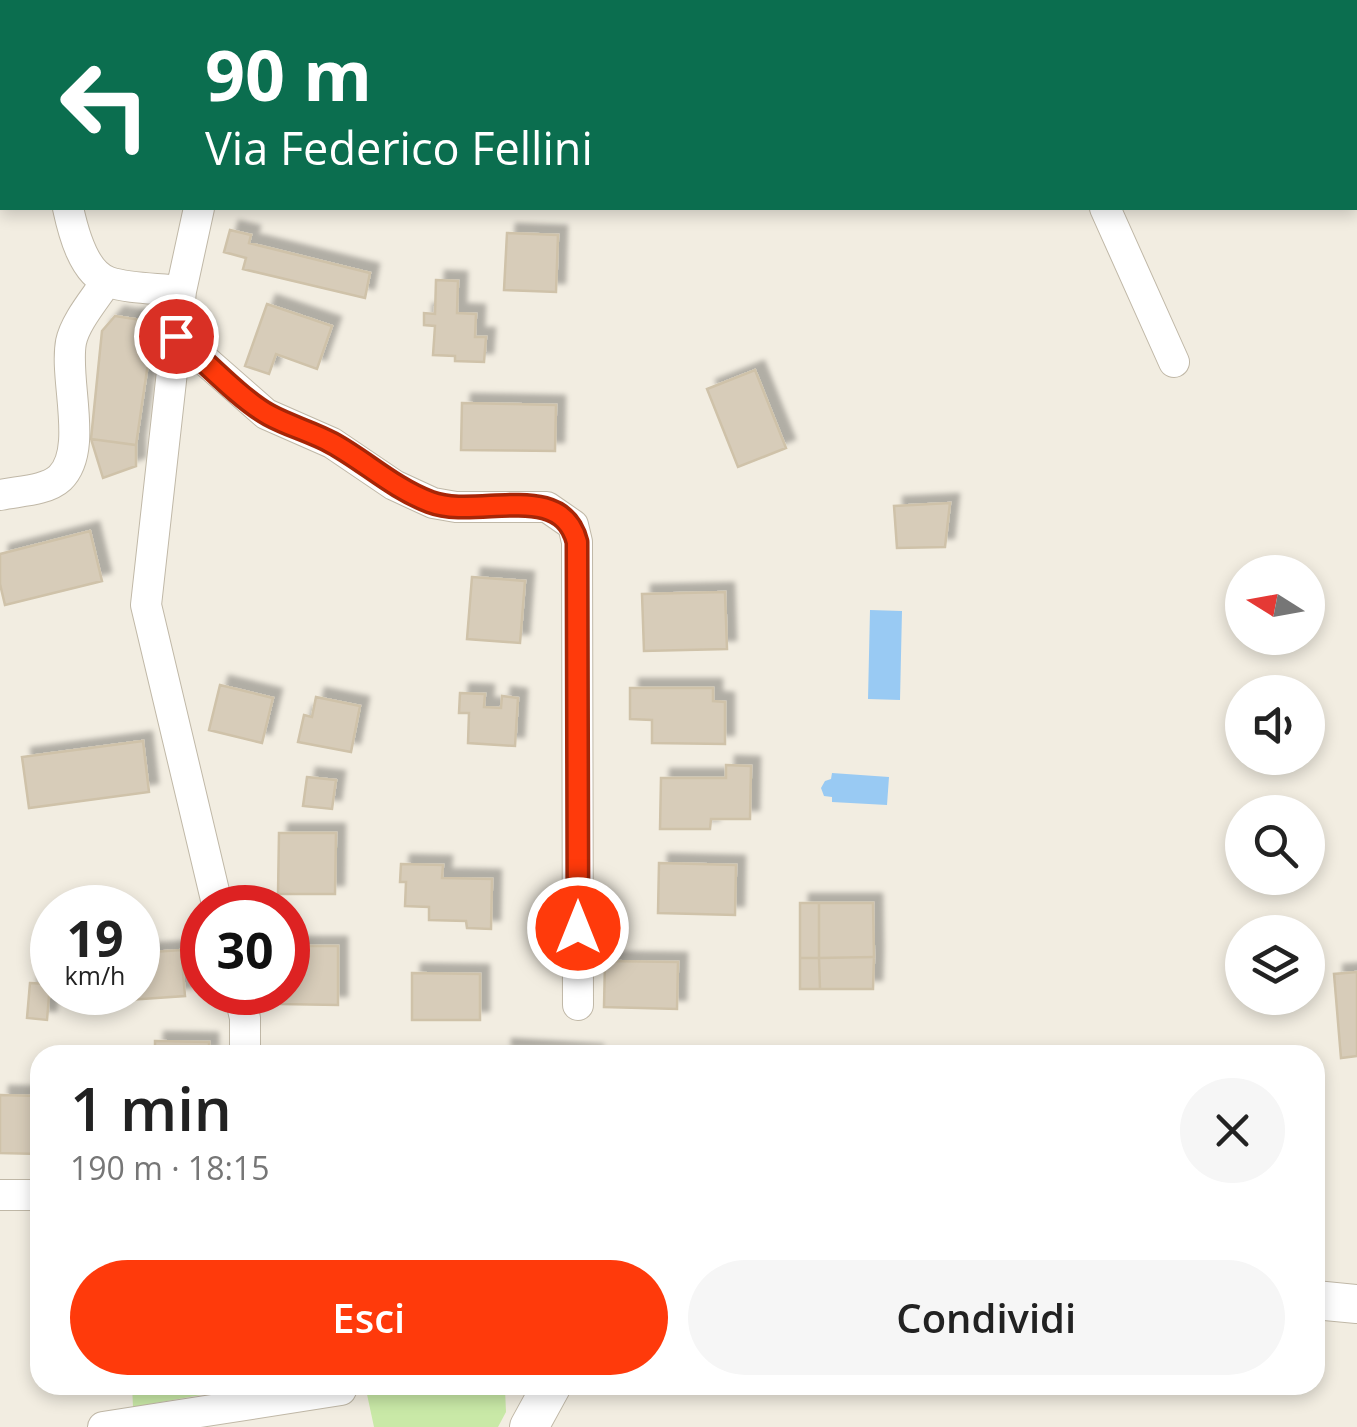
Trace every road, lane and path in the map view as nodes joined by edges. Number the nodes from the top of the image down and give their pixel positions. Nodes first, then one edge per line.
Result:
1 (68, 210) edge
2 (199, 210) edge
3 (1107, 210) edge
4 (106, 282) junction
5 (181, 291) junction
6 (176, 336) junction
7 (1174, 362) dead end
8 (0, 494) edge
9 (213, 885) edge
10 (578, 1005) dead end
11 (244, 1015) edge
12 (245, 1045) edge
13 (0, 1195) edge
14 (30, 1195) edge
15 (1325, 1301) edge
16 (1357, 1304) edge
17 (310, 1395) edge
18 (546, 1395) edge
19 (103, 1427) edge
20 (529, 1427) edge

1 - 4 street
2 - 5 street
3 - 7 street
4 - 5 street
4 - 8 street
5 - 6 street
6 - 9 street
6 - 10 street
11 - 12 street
13 - 14 street
15 - 16 street
17 - 19 street
18 - 20 street

